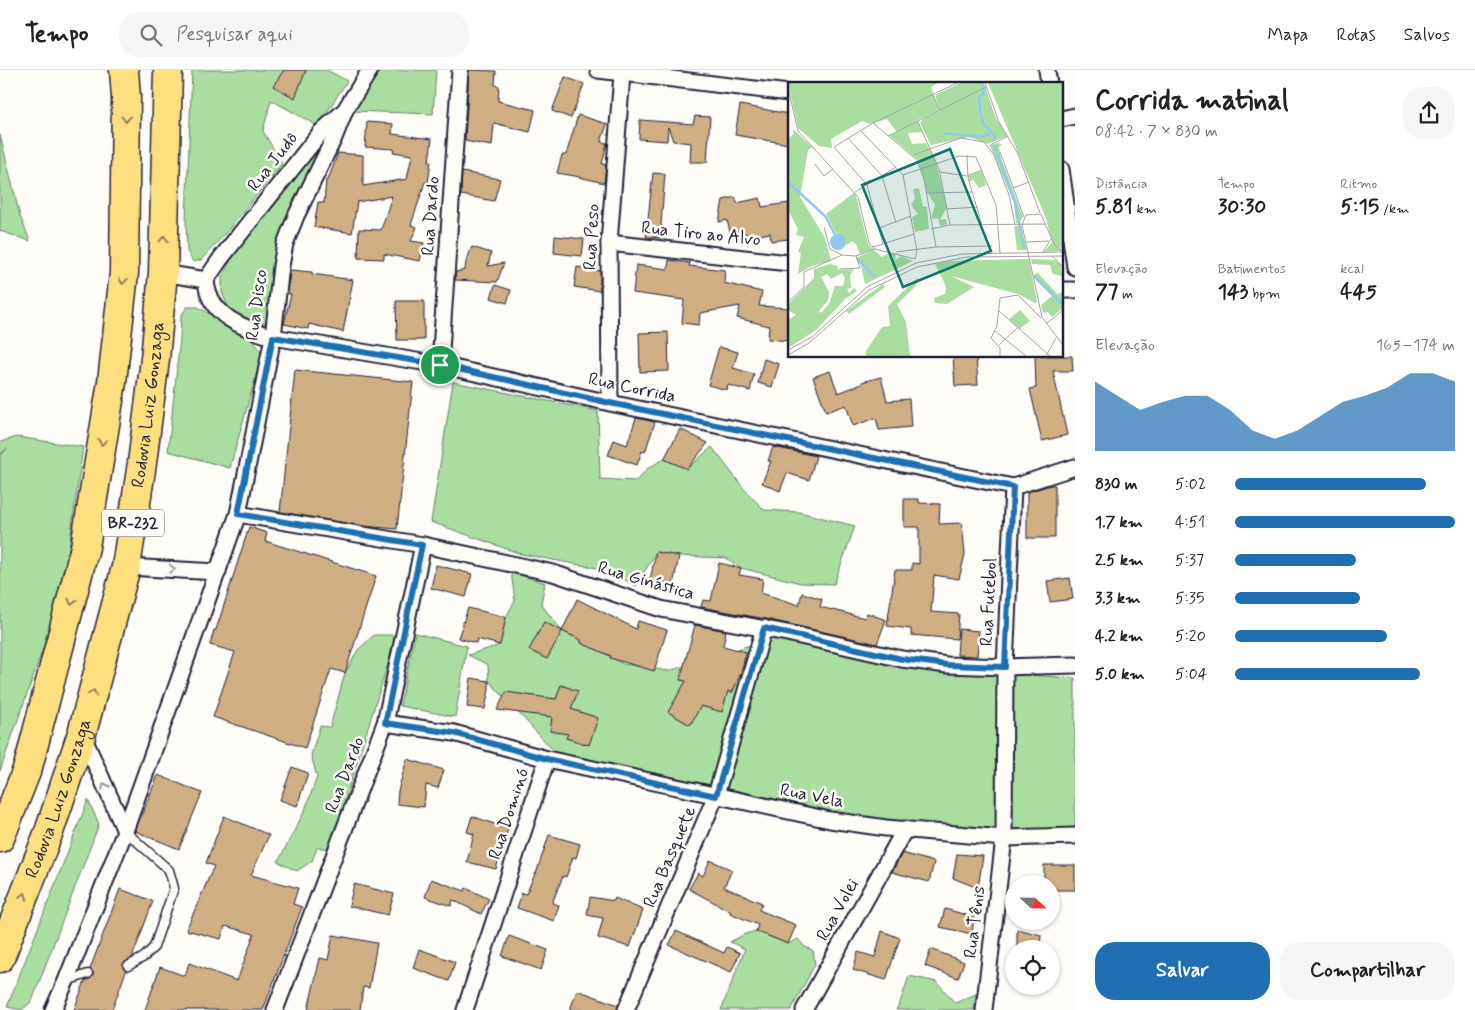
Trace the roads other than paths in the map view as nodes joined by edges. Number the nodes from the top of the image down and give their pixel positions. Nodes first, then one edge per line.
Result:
1 (124, 70) edge
2 (168, 70) edge
3 (370, 70) edge
4 (460, 70) edge
5 (598, 70) edge
6 (622, 74) junction
7 (788, 93) edge
8 (345, 110) junction
9 (1075, 116) edge
10 (1062, 119) edge
11 (1062, 176) edge
12 (609, 243) junction
13 (788, 263) edge
14 (1075, 267) edge
15 (163, 273) junction
16 (206, 280) junction
17 (1062, 290) edge
18 (1075, 290) edge
19 (273, 337) junction
20 (440, 365) junction
21 (610, 403) junction
22 (1075, 467) edge
23 (1013, 487) junction
24 (238, 514) junction
25 (422, 545) junction
26 (126, 567) junction
27 (218, 572) junction
28 (764, 628) junction
29 (1075, 665) edge
30 (1005, 667) junction
31 (385, 723) junction
32 (82, 733) junction
33 (547, 759) junction
34 (716, 796) junction
35 (905, 828) junction
36 (125, 831) junction
37 (1075, 836) edge
38 (0, 838) edge
39 (1004, 838) junction
40 (0, 958) edge
41 (128, 966) dead end
42 (88, 974) dead end
43 (66, 981) junction
44 (53, 1010) edge
45 (275, 1010) edge
46 (465, 1010) edge
47 (626, 1010) edge
48 (804, 1010) edge
49 (984, 1010) edge

1 -> 38 highway, BR-232
15 -> 2 highway, Rodovia Luiz Gonzaga / BR-232
3 - 8 street, Rua Judô
4 - 20 street, Rua Dardo
5 - 6 street
6 - 7 street
6 - 12 street, Rua Peso
8 - 16 street, Rua Judô
8 - 19 street, Rua Disco
9 - 10 street
11 - 14 street
12 - 13 street, Rua Tiro ao Alvo
12 - 21 street, Rua Peso
15 - 16 street
15 - 26 highway, Rodovia Luiz Gonzaga / BR-232
16 - 19 street, Rua Corrida
17 - 18 street
19 - 20 street, Rua Corrida
19 - 24 street, Rua Disco
20 - 21 street, Rua Corrida
21 - 23 street, Rua Corrida
22 - 23 street, Rua Corrida
23 - 30 street, Rua Futebol
24 - 25 street, Rua Ginástica
24 - 27 street, Rua Disco
25 - 28 street, Rua Ginástica
25 - 31 street, Rua Dardo
26 -> 27 street
32 -> 26 highway, Rodovia Luiz Gonzaga / BR-232
27 - 36 street, Rua Disco
28 - 30 street, Rua Ginástica
28 - 34 street, Rua Basquete
29 - 30 street, Rua Ginástica
30 - 39 street, Rua Futebol
31 - 33 street, Rua Dominó
31 - 45 street, Rua Dardo
36 -> 32 street
40 -> 32 highway, Rodovia Luiz Gonzaga / BR-232
33 - 34 street, Rua Vela
33 - 46 street, Rua Dominó
34 - 35 street, Rua Vela
34 - 47 street, Rua Basquete
35 - 39 street, Rua Vela
35 - 48 street, Rua Volei
36 - 41 lane
36 - 43 street, Rua Disco
37 - 39 street, Rua Vela
39 - 49 street, Rua Tênis
42 - 43 lane
43 - 44 street, Rua Disco

